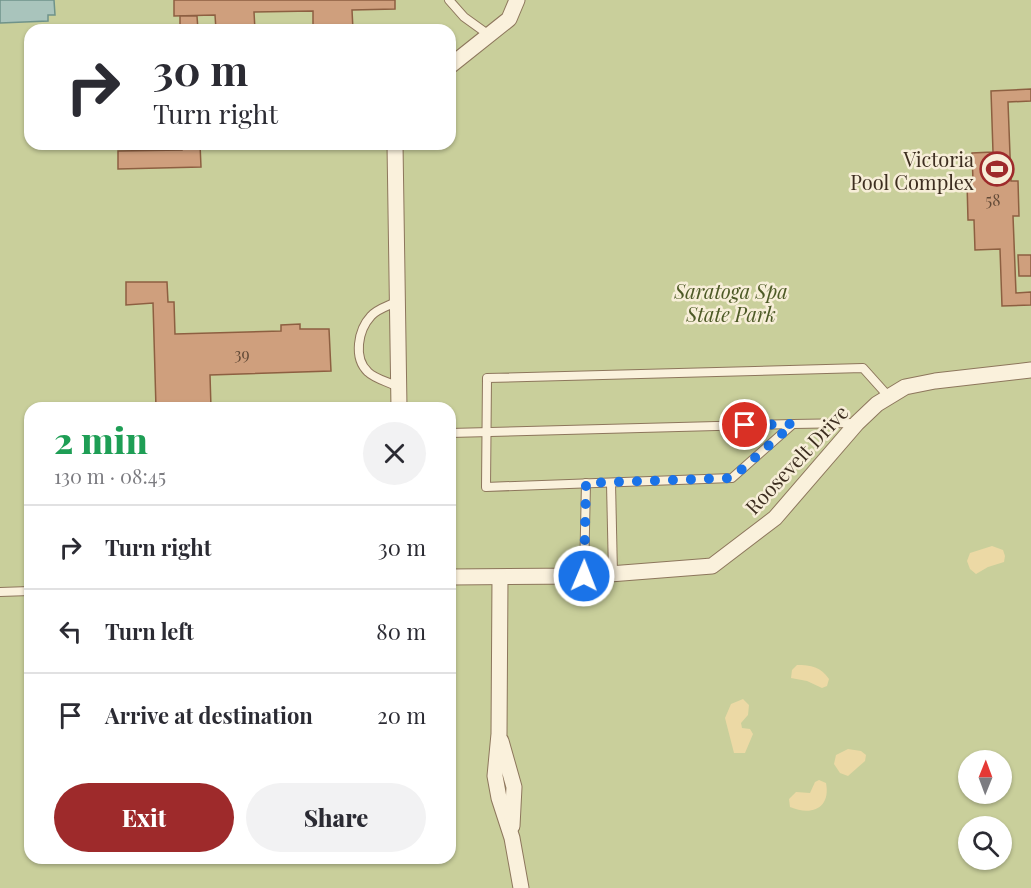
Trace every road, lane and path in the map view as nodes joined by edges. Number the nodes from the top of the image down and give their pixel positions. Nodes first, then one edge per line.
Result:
1 (449, 0) edge
2 (517, 0) edge
3 (489, 35) junction
4 (456, 61) edge
5 (395, 150) edge
6 (396, 302) junction
7 (1031, 370) edge
8 (398, 387) junction
9 (889, 397) junction
10 (399, 402) edge
11 (857, 423) junction
12 (793, 424) junction
13 (486, 431) junction
14 (456, 433) edge
15 (586, 483) junction
16 (611, 483) junction
17 (613, 574) junction
18 (584, 576) junction
19 (456, 577) edge
20 (500, 578) junction
21 (24, 591) edge
22 (0, 592) edge
23 (521, 888) edge

1 - 3 lane
2 - 3 street
3 - 4 street
5 - 6 street
6 - 8 street
6 - 8 lane
7 - 9 street, Roosevelt Drive
8 - 10 street
9 - 11 street, Roosevelt Drive
9 - 13 lane
11 - 12 lane
11 - 17 street, Roosevelt Drive
12 - 13 lane
12 - 16 lane
13 - 14 lane
13 - 15 lane
15 - 16 lane
15 - 18 lane
16 - 17 lane
17 - 18 street, Roosevelt Drive
18 - 20 street, Roosevelt Drive
19 - 20 street, Roosevelt Drive
20 - 23 street
21 - 22 lane

